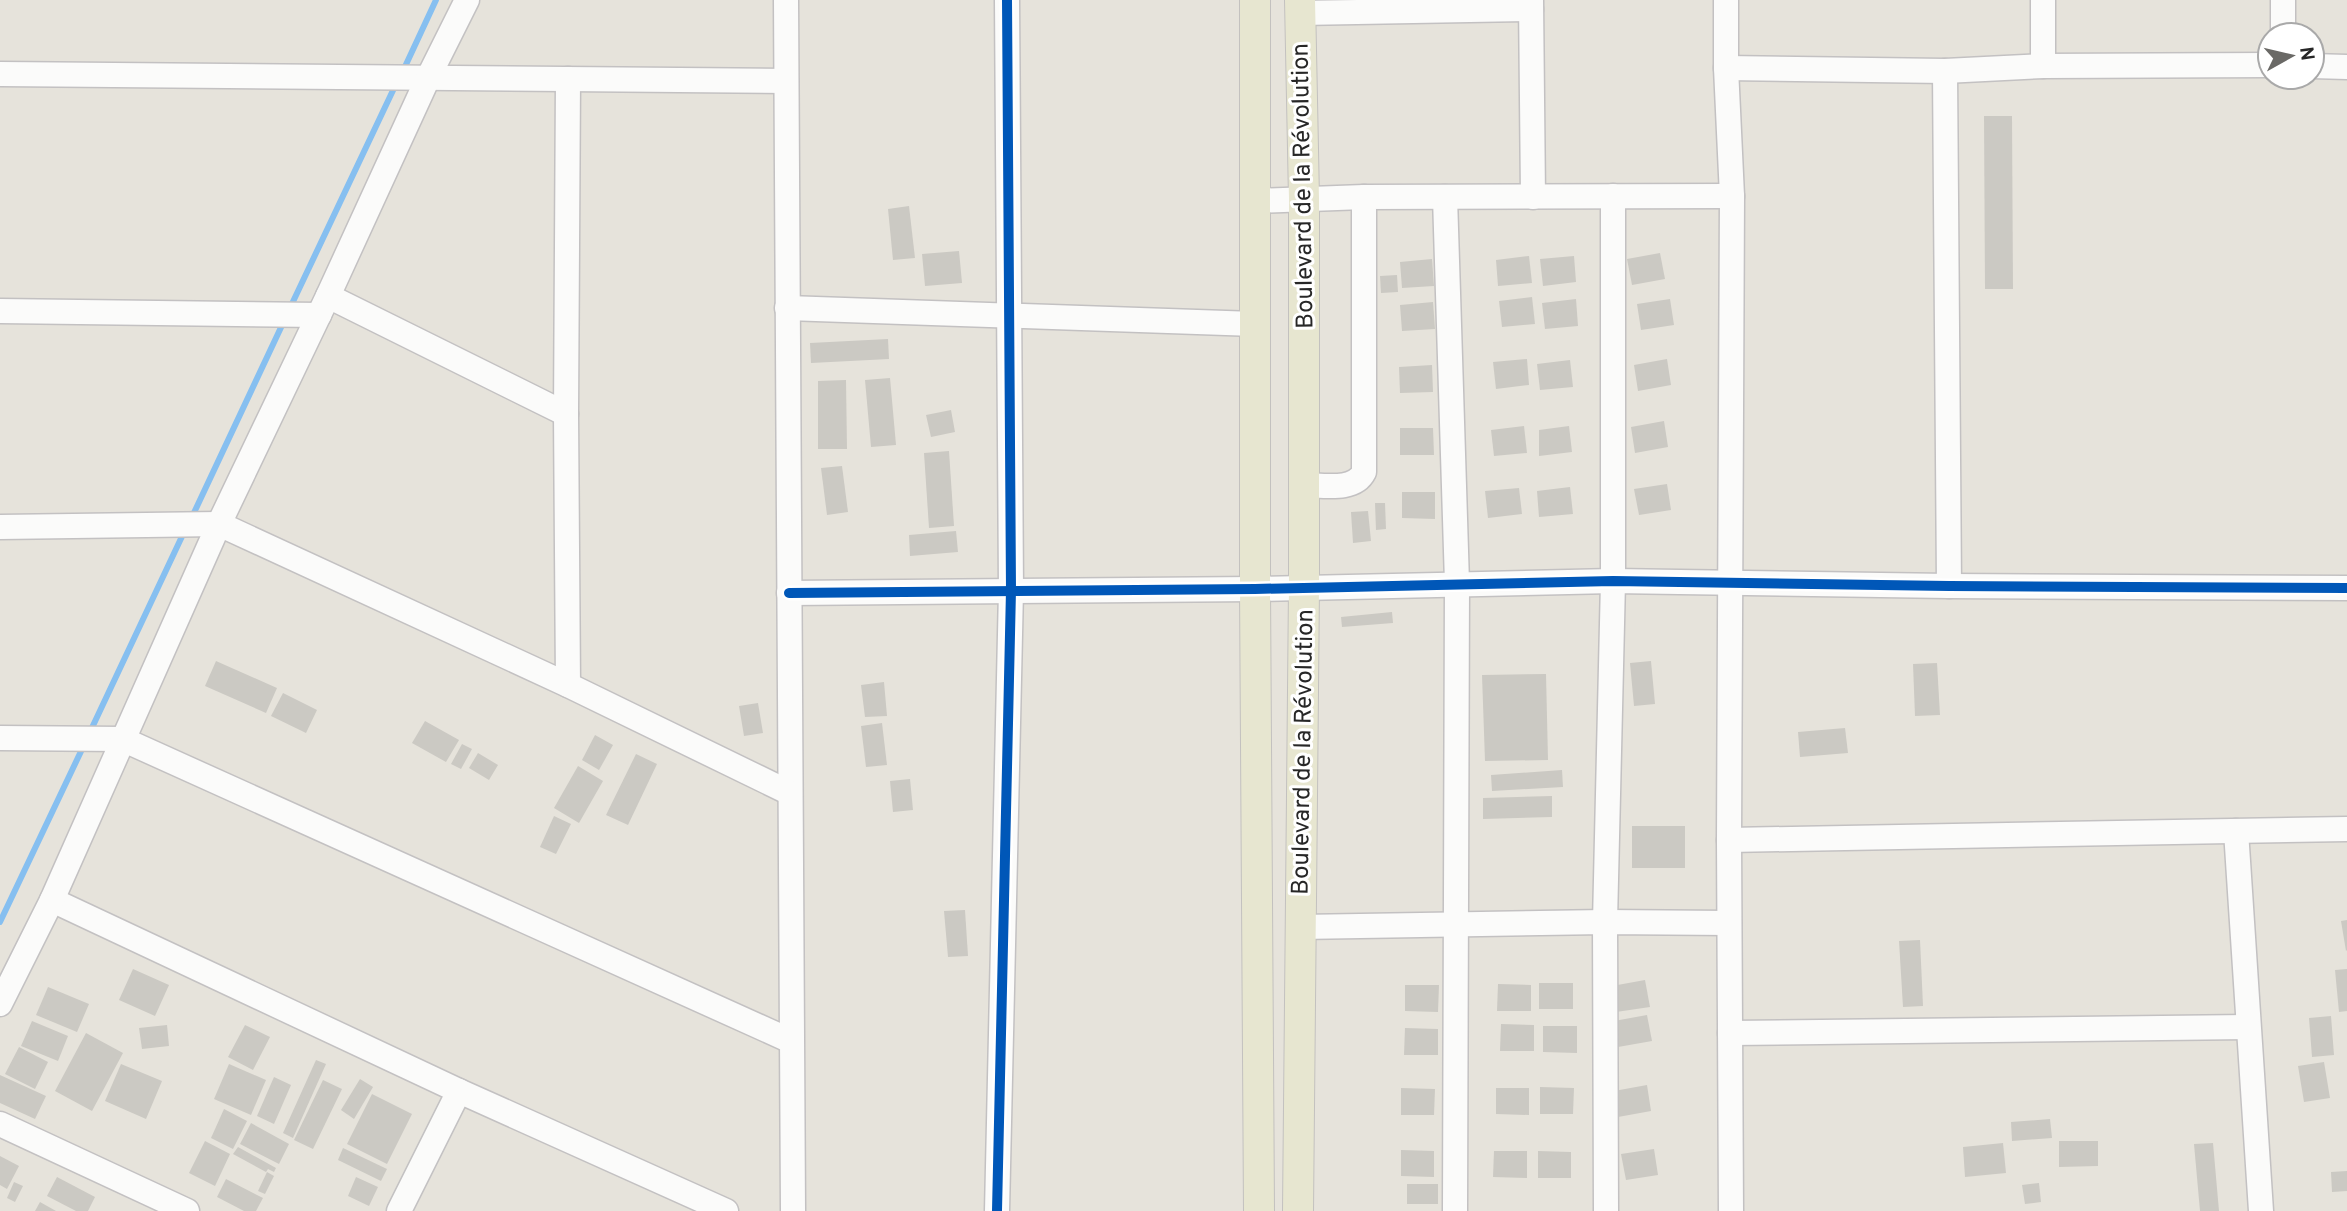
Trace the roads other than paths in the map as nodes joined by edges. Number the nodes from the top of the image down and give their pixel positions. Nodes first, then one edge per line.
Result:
1 (467, 0) edge
2 (786, 0) edge
3 (1007, 0) edge
4 (1255, 0) edge
5 (1726, 0) edge
6 (2043, 0) edge
7 (2283, 0) edge
8 (1531, 4) edge
9 (1300, 7) edge
10 (2283, 21) edge
11 (2256, 65) edge
12 (2043, 66) junction
13 (2326, 66) edge
14 (2347, 67) edge
15 (1726, 68) junction
16 (1945, 71) junction
17 (0, 74) edge
18 (428, 78) junction
19 (568, 79) junction
20 (786, 81) junction
21 (1613, 196) junction
22 (1732, 196) junction
23 (1364, 197) junction
24 (1446, 197) junction
25 (1533, 197) junction
26 (1304, 199) junction
27 (1254, 201) junction
28 (323, 306) junction
29 (787, 307) junction
30 (0, 312) edge
31 (1009, 316) junction
32 (1255, 324) junction
33 (566, 414) junction
34 (1303, 485) junction
35 (219, 524) junction
36 (0, 527) edge
37 (1613, 581) junction
38 (1731, 582) junction
39 (1457, 583) junction
40 (1949, 586) junction
41 (1304, 587) junction
42 (2347, 588) edge
43 (1255, 589) junction
44 (1011, 590) junction
45 (789, 593) junction
46 (568, 685) junction
47 (0, 738) edge
48 (122, 739) junction
49 (790, 793) junction
50 (2347, 829) edge
51 (2236, 831) junction
52 (1729, 840) junction
53 (51, 900) junction
54 (1605, 922) junction
55 (1730, 922) junction
56 (1455, 925) junction
57 (1300, 927) junction
58 (0, 1004) edge
59 (2248, 1027) junction
60 (1730, 1033) junction
61 (791, 1041) junction
62 (459, 1091) junction
63 (0, 1124) edge
64 (175, 1208) edge
65 (399, 1211) edge
66 (726, 1211) edge
67 (793, 1211) edge
68 (997, 1211) edge
69 (1259, 1211) edge
70 (1298, 1211) edge
71 (1455, 1211) edge
72 (1606, 1211) edge
73 (1731, 1211) edge
74 (2261, 1211) edge

1 - 18 street
2 - 20 street
3 - 31 street
4 - 27 main road, Boulevard de la Révolution
5 - 15 street
6 - 12 street
7 - 10 street
8 - 9 street
8 - 25 street
9 - 26 main road, Boulevard de la Révolution
11 - 12 street
12 - 16 street
13 - 14 street
15 - 16 street
15 - 22 street
16 - 40 street
17 - 18 street
18 - 19 street
18 - 28 street
19 - 20 street
19 - 33 street
20 - 29 street
21 - 22 street
21 - 25 street
21 - 37 street
22 - 38 street
23 - 24 street
23 - 26 street
23 - 34 street
24 - 25 street
24 - 39 street
26 - 27 street
26 - 34 main road, Boulevard de la Révolution
27 - 32 main road, Boulevard de la Révolution
28 - 30 street
28 - 33 street
28 - 35 street
29 - 31 street
29 - 45 street
31 - 32 street
31 - 44 street
32 - 43 main road, Boulevard de la Révolution
33 - 46 street
34 - 41 main road, Boulevard de la Révolution
35 - 36 street
35 - 46 street
35 - 48 street
37 - 38 street
37 - 39 street
37 - 54 street
38 - 40 street
38 - 52 street
39 - 41 street
39 - 56 street
40 - 42 street
41 - 43 street
41 - 57 main road, Boulevard de la Révolution
43 - 44 street
43 - 69 main road, Boulevard de la Révolution
44 - 45 street
44 - 68 street
45 - 49 street
46 - 49 street
47 - 48 street
48 - 53 street
48 - 61 street
49 - 61 street
50 - 51 street
51 - 52 street
51 - 59 street
52 - 55 street
53 - 58 street
53 - 62 street
54 - 55 street
54 - 56 street
54 - 72 street
55 - 60 street
56 - 57 street
56 - 71 street
57 - 70 main road, Boulevard de la Révolution
59 - 60 street
59 - 74 street
60 - 73 street
61 - 67 street
62 - 65 street
62 - 66 street
63 - 64 street

